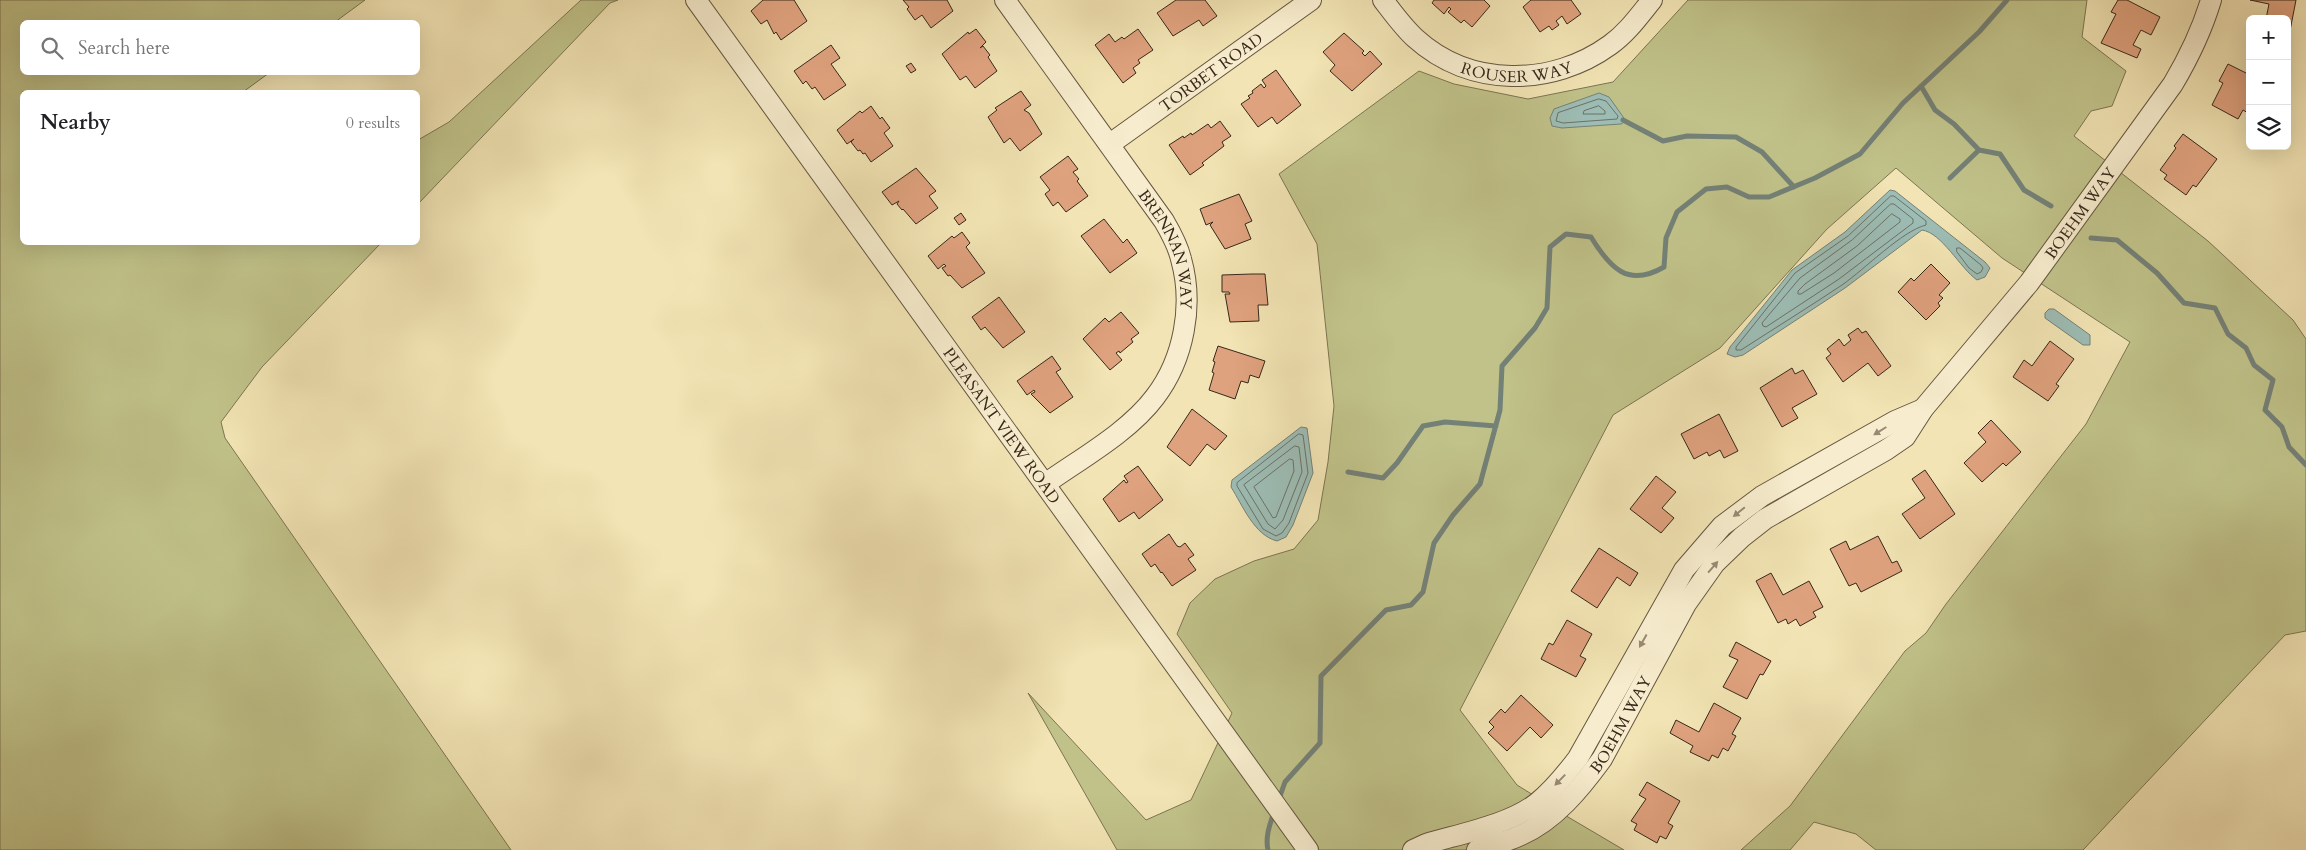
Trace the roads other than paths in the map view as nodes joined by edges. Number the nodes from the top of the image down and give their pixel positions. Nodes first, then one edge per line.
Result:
1 (696, 0) edge
2 (1005, 0) edge
3 (1311, 0) edge
4 (1383, 0) edge
5 (1652, 0) edge
6 (2211, 0) edge
7 (1110, 144) junction
8 (1923, 409) junction
9 (1045, 484) junction
10 (1777, 488) junction
11 (1791, 504) junction
12 (1677, 582) junction
13 (1697, 588) junction
14 (1509, 818) junction
15 (1516, 837) junction
16 (1308, 850) edge
17 (1413, 850) edge
18 (1477, 850) edge

1 - 9 street, PLEASANT VIEW ROAD
2 - 7 street, BRENNAN WAY
3 - 7 street, TORBET ROAD
4 - 5 street, ROUSER WAY
6 - 8 street, BOEHM WAY
7 - 9 street, BRENNAN WAY
8 -> 10 street, BOEHM WAY
8 - 11 street, BOEHM WAY
9 - 16 street, PLEASANT VIEW ROAD
10 - 11 street
10 -> 12 street, BOEHM WAY
13 -> 11 street, BOEHM WAY
12 - 13 street
12 -> 14 street, BOEHM WAY
13 - 15 street, BOEHM WAY
14 - 15 street
14 - 17 street, BOEHM WAY
15 - 18 street, BOEHM WAY

